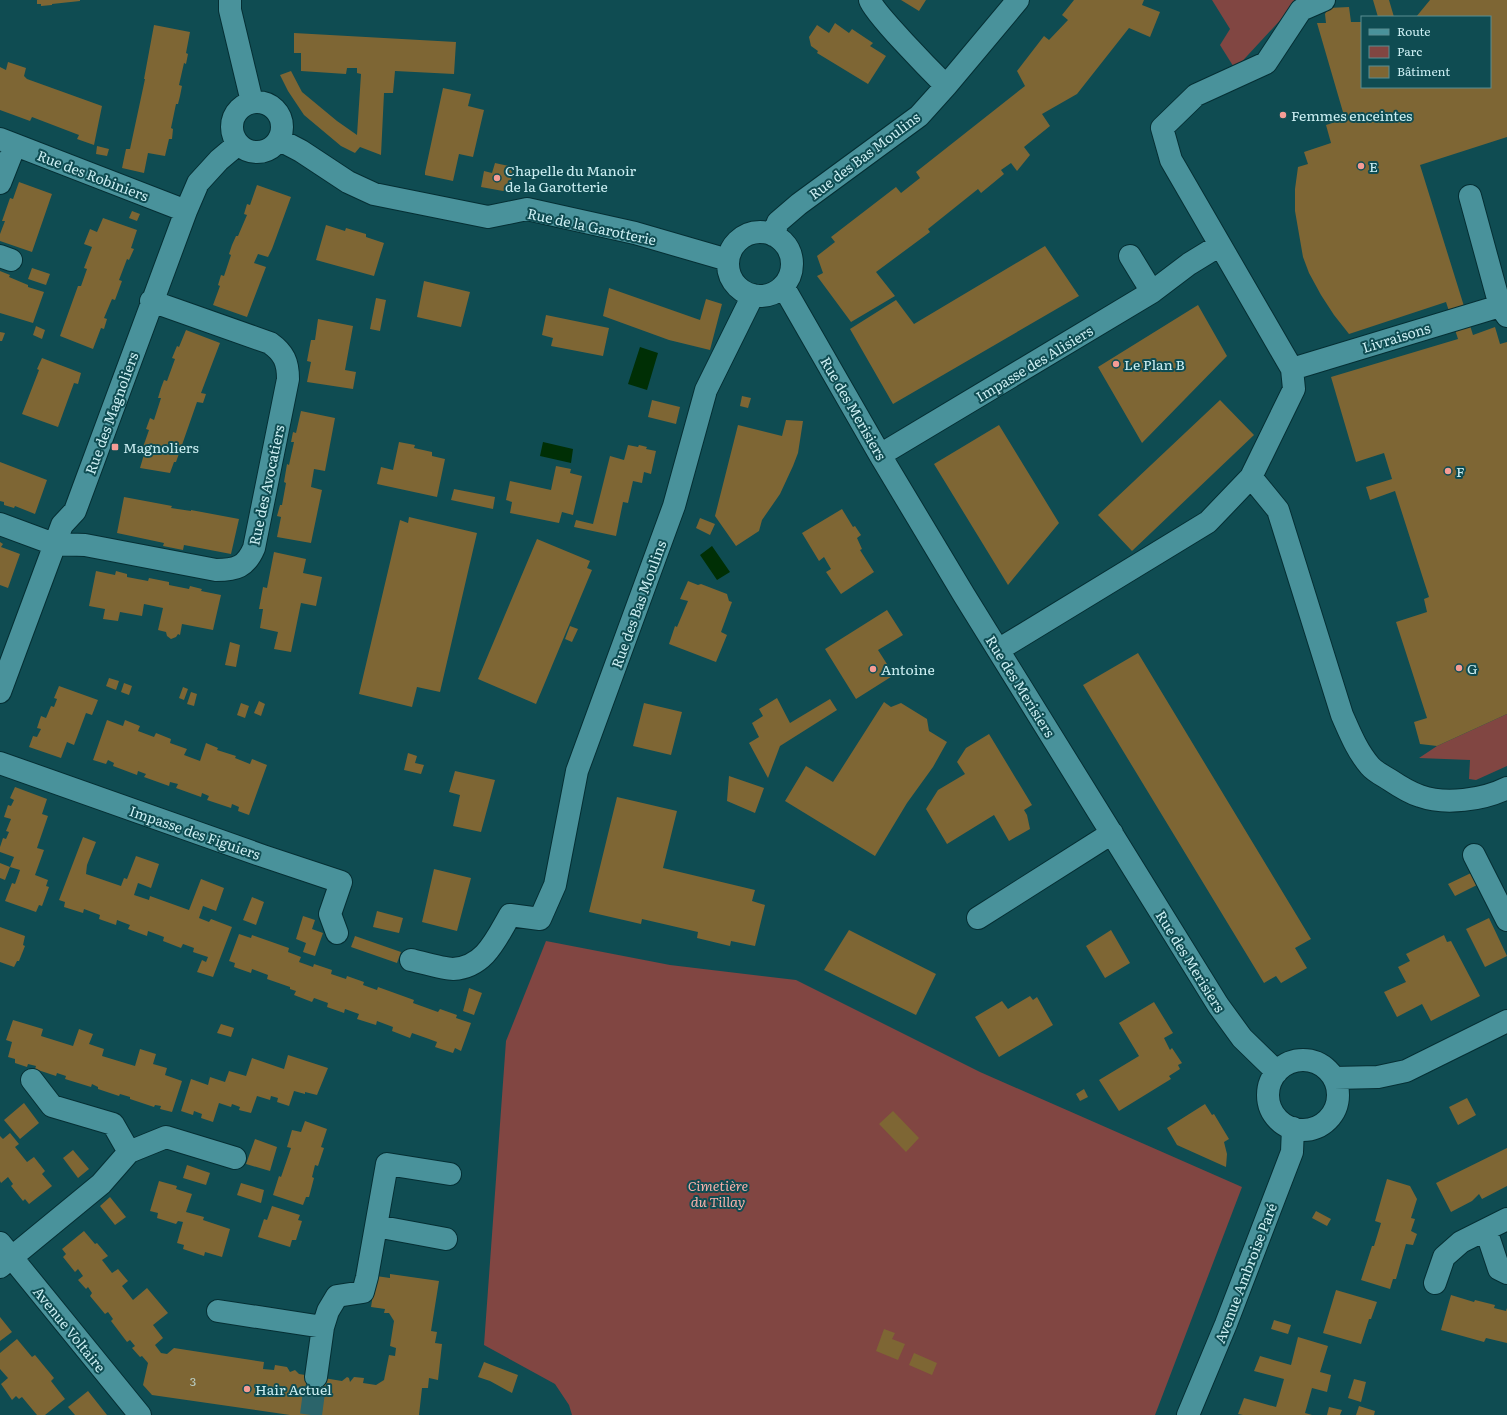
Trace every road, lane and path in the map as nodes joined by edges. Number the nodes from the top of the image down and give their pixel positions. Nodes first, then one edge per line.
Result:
1 (230, 0) edge
2 (870, 0) edge
3 (1018, 0) edge
4 (1324, 0) edge
5 (946, 86) junction
6 (252, 102) junction
7 (280, 140) junction
8 (8, 142) edge
9 (238, 144) junction
10 (0, 184) edge
11 (1470, 196) dead end
12 (186, 211) junction
13 (773, 235) junction
14 (1220, 245) junction
15 (1130, 256) dead end
16 (728, 260) junction
17 (783, 286) junction
18 (1152, 292) junction
19 (753, 295) junction
20 (151, 301) junction
21 (1504, 311) edge
22 (1292, 369) junction
23 (880, 454) junction
24 (1251, 477) junction
25 (0, 524) edge
26 (54, 544) junction
27 (998, 650) junction
28 (0, 692) edge
29 (0, 763) edge
30 (1507, 788) edge
31 (1112, 834) junction
32 (1474, 855) dead end
33 (978, 918) dead end
34 (1507, 920) edge
35 (337, 933) dead end
36 (411, 960) dead end
37 (1507, 1021) edge
38 (1277, 1072) junction
39 (1334, 1078) junction
40 (32, 1080) dead end
41 (1293, 1128) junction
42 (129, 1152) junction
43 (235, 1158) dead end
44 (450, 1174) dead end
45 (1507, 1219) edge
46 (376, 1226) junction
47 (1486, 1230) junction
48 (446, 1239) dead end
49 (4, 1256) edge
50 (1507, 1273) edge
51 (1434, 1283) dead end
52 (218, 1311) dead end
53 (323, 1327) junction
54 (316, 1377) tunnel mouth
55 (140, 1415) edge
56 (1188, 1415) edge

1 - 6 street
2 - 5 street
3 - 5 street, Rue des Bas Moulins
4 - 14 street
5 - 13 street, Rue des Bas Moulins
6 - 7 street
6 - 9 street
7 - 9 street
7 - 16 street, Rue de la Garotterie
8 - 10 street
8 - 12 street, Rue des Robiniers
9 - 12 street, Rue des Magnoliers
11 - 21 street, Livraisons
12 - 20 street, Rue des Magnoliers
13 - 16 street
13 - 17 street
14 - 18 street, Impasse des Alisiers
14 - 22 street
15 - 18 street
16 - 19 street
17 - 19 street
17 - 23 street, Rue des Merisiers
18 - 23 street, Impasse des Alisiers
19 - 36 street, Rue des Bas Moulins
20 - 26 street, Rue des Magnoliers
20 - 26 street, Rue des Avocatiers
21 - 22 street, Livraisons
22 - 24 street
23 - 27 street, Rue des Merisiers
24 - 27 street
24 - 30 street
25 - 26 street, Rue des Avocatiers
26 - 28 street, Rue des Magnoliers
27 - 31 street, Rue des Merisiers
29 - 35 street, Impasse des Figuiers
31 - 33 street
31 - 38 street, Rue des Merisiers
32 - 34 street
37 - 39 street
38 - 39 street
38 - 41 street
39 - 41 street
40 - 42 street
41 - 56 street, Avenue Ambroise Paré
42 - 43 street
42 - 49 street
44 - 46 street
45 - 47 street
46 - 48 street
46 - 53 street
47 - 50 street
47 - 51 street
49 - 55 street, Avenue Voltaire
52 - 53 street
53 - 54 street

